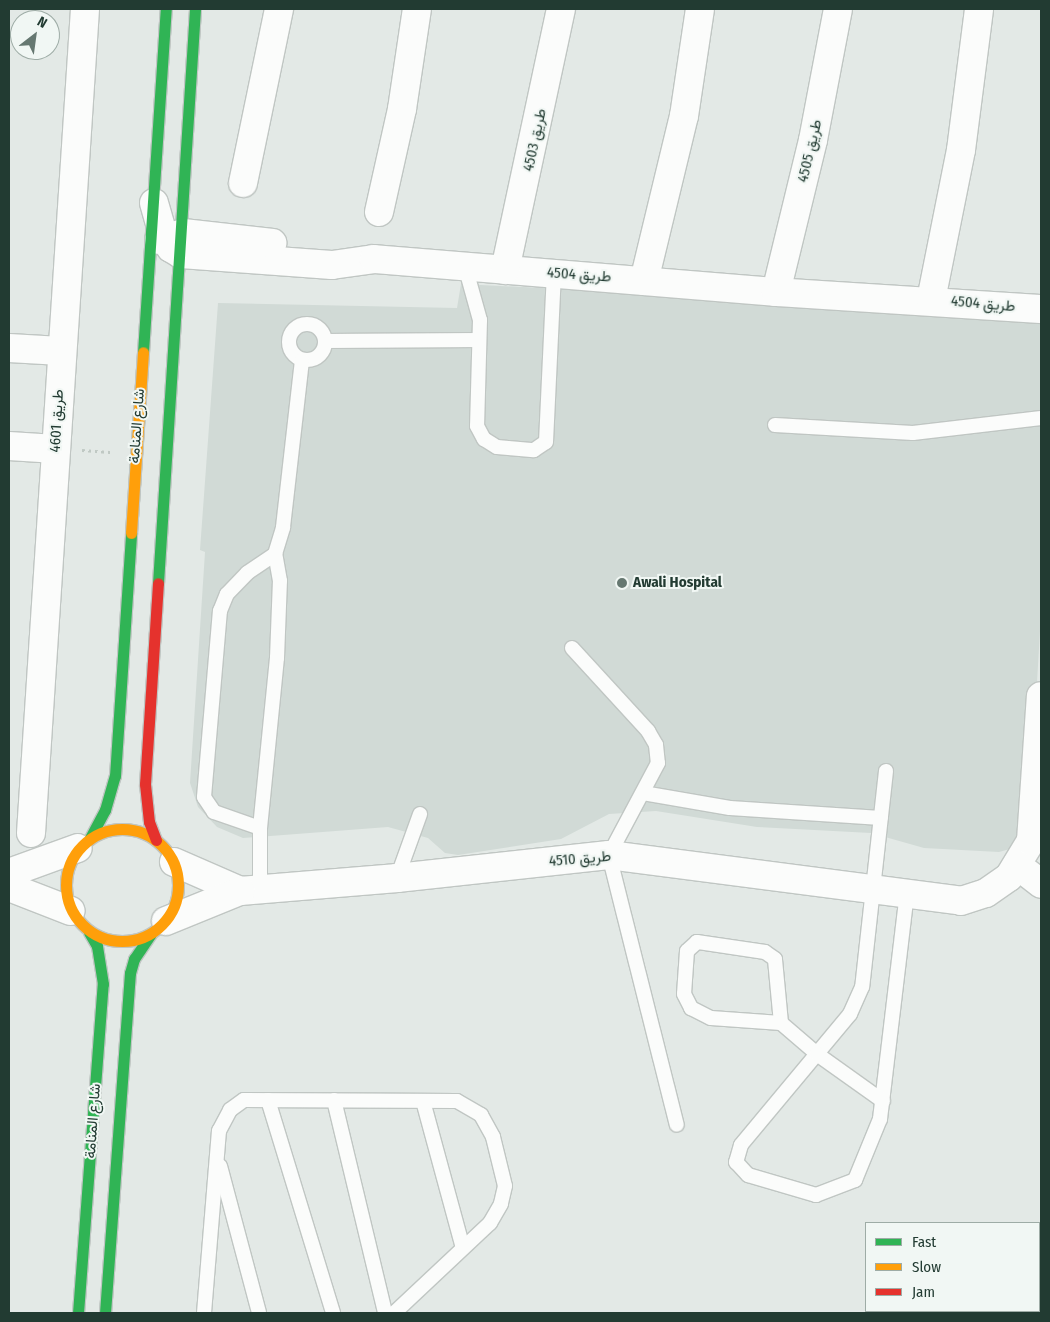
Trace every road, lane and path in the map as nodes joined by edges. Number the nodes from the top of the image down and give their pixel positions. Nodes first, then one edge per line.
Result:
1 (84, 9) edge
2 (166, 9) edge
3 (195, 9) edge
4 (279, 9) edge
5 (417, 9) edge
6 (561, 9) edge
7 (700, 9) edge
8 (838, 9) edge
9 (979, 9) edge
10 (242, 183) dead end
11 (153, 199) joint
12 (379, 212) dead end
13 (169, 243) junction
14 (465, 266) junction
15 (505, 270) junction
16 (554, 274) junction
17 (644, 280) junction
18 (776, 292) junction
19 (931, 300) junction
20 (1041, 309) edge
21 (479, 340) junction
22 (326, 341) junction
23 (9, 348) edge
24 (61, 351) junction
25 (302, 360) junction
26 (1041, 418) edge
27 (775, 425) dead end
28 (9, 446) edge
29 (56, 449) junction
30 (275, 554) junction
31 (572, 648) dead end
32 (1041, 696) edge
33 (886, 770) dead end
34 (643, 793) junction
35 (420, 814) dead end
36 (881, 818) junction
37 (260, 828) junction
38 (31, 834) dead end
39 (156, 840) junction
40 (84, 843) junction
41 (609, 855) junction
42 (174, 862) junction
43 (1017, 865) junction
44 (9, 872) edge
45 (397, 878) junction
46 (1041, 884) edge
47 (9, 887) edge
48 (873, 889) junction
49 (250, 890) junction
50 (907, 893) junction
51 (71, 911) junction
52 (158, 928) junction
53 (89, 932) junction
54 (781, 1023) junction
55 (816, 1054) junction
56 (268, 1100) junction
57 (334, 1100) junction
58 (423, 1101) junction
59 (883, 1101) junction
60 (677, 1125) dead end
61 (217, 1156) junction
62 (463, 1248) junction
63 (78, 1313) edge
64 (105, 1313) edge
65 (204, 1313) edge
66 (259, 1313) edge
67 (333, 1313) edge
68 (385, 1313) edge
69 (394, 1313) edge

1 - 24 street, طريق 4601
2 - 11 street
3 - 13 street, شارع المنامة
4 - 10 street
5 - 12 street
6 - 15 street, طريق 4503
7 - 17 street
8 - 18 street, طريق 4505
9 - 19 street
11 - 13 street
13 - 14 street, طريق 4504
13 - 39 street, شارع المنامة
13 - 40 street, شارع المنامة
14 - 15 street, طريق 4504
14 - 21 lane
15 - 16 street, طريق 4504
16 - 17 street, طريق 4504
16 - 21 lane
17 - 18 street, طريق 4504
18 - 19 street, طريق 4504
19 - 20 street, طريق 4504
21 - 22 lane
22 - 25 lane
22 - 25 lane
23 - 24 street
24 - 29 street, طريق 4601
25 - 30 lane
26 - 27 lane
28 - 29 street
29 - 38 street, طريق 4601
30 - 37 lane
30 - 37 lane
31 - 34 lane
32 - 43 street, طريق 4510
33 - 36 lane
34 - 36 lane
34 - 41 lane
35 - 45 lane
36 - 48 lane
37 - 49 lane
39 - 40 street
39 - 42 street
40 - 44 street
40 - 51 street
41 - 45 street, طريق 4510
41 - 48 street, طريق 4510
41 - 60 lane
42 - 49 street, طريق 4510
42 - 52 street
43 - 46 street
43 - 50 street, طريق 4510
45 - 49 street, طريق 4510
47 - 51 street
48 - 50 street, طريق 4510
48 - 55 lane
49 - 52 street
50 - 59 lane
51 - 53 street
52 - 53 street
52 - 64 street, شارع المنامة
53 - 63 street, شارع المنامة
54 - 54 lane
54 - 55 lane
55 - 59 lane
55 - 59 lane
56 - 57 lane
56 - 61 lane
56 - 67 lane
57 - 58 lane
57 - 68 lane
58 - 62 lane
58 - 62 lane
61 - 65 lane
61 - 66 lane
62 - 69 lane

